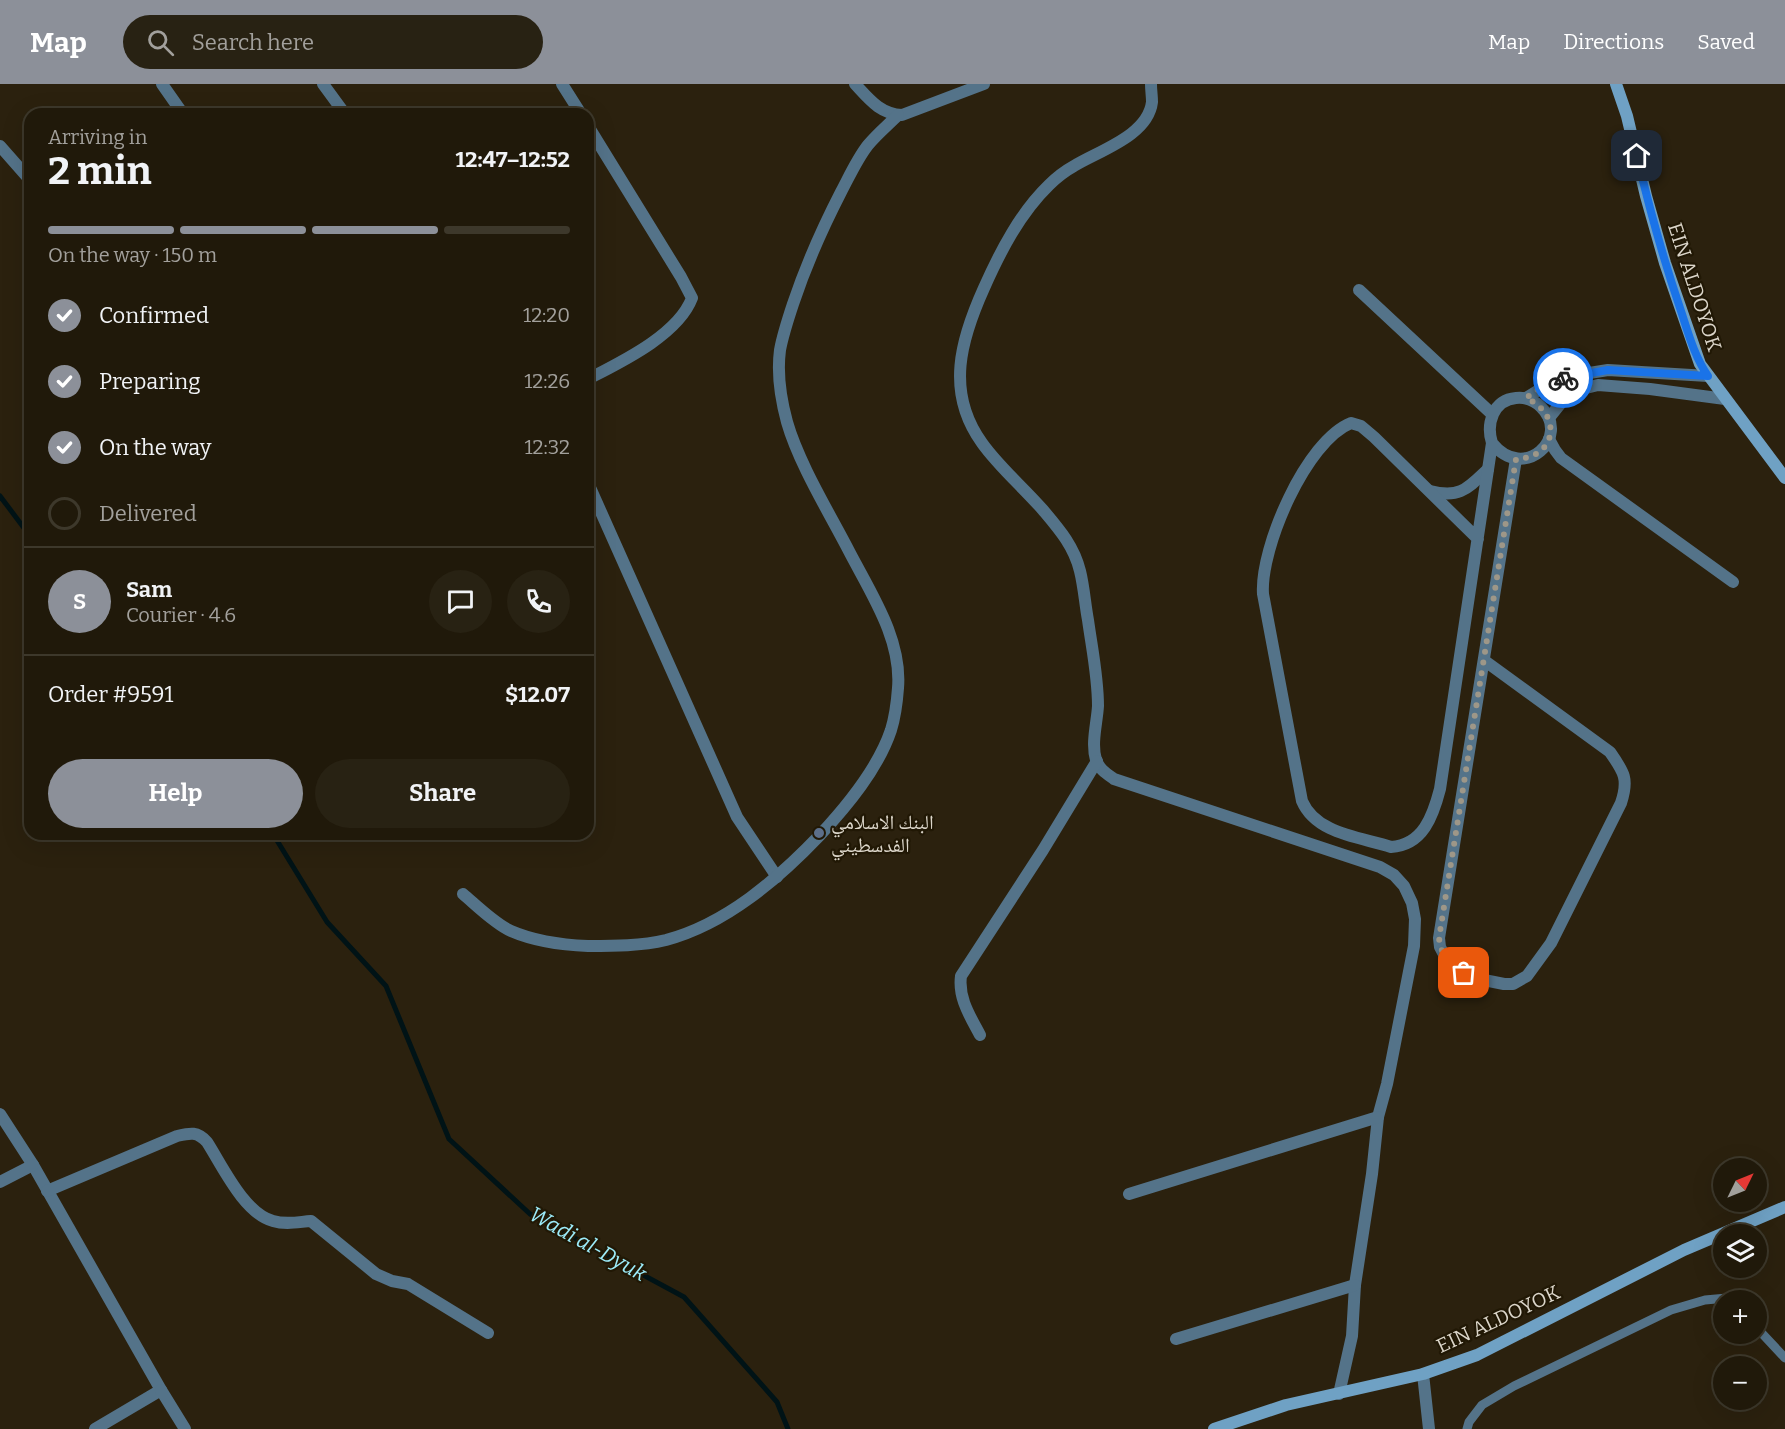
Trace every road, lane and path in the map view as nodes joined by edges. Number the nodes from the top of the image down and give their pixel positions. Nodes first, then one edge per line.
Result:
1 (162, 84) edge
2 (322, 84) edge
3 (562, 84) edge
4 (855, 84) edge
5 (984, 84) edge
6 (1151, 84) edge
7 (1616, 84) edge
8 (179, 108) edge
9 (340, 108) edge
10 (577, 108) edge
11 (898, 115) junction
12 (594, 136) edge
13 (0, 146) edge
14 (24, 173) edge
15 (1359, 290) dead end
16 (594, 376) edge
17 (1708, 376) junction
18 (1526, 398) junction
19 (1725, 399) junction
20 (1492, 414) junction
21 (1549, 418) junction
22 (1549, 439) junction
23 (1492, 443) junction
24 (1516, 459) junction
25 (1488, 469) junction
26 (1785, 478) edge
27 (1428, 490) junction
28 (594, 496) edge
29 (1478, 539) junction
30 (1733, 582) dead end
31 (1485, 661) junction
32 (1097, 761) junction
33 (777, 876) junction
34 (463, 894) dead end
35 (980, 1035) dead end
36 (0, 1114) edge
37 (1378, 1117) junction
38 (33, 1165) junction
39 (0, 1182) edge
40 (47, 1191) junction
41 (1129, 1194) dead end
42 (1785, 1207) edge
43 (1355, 1286) junction
44 (1713, 1300) edge
45 (488, 1332) dead end
46 (1176, 1339) dead end
47 (1767, 1339) edge
48 (1785, 1358) edge
49 (1423, 1374) junction
50 (161, 1390) junction
51 (1339, 1394) junction
52 (95, 1429) edge
53 (185, 1429) edge
54 (1214, 1429) edge
55 (1429, 1429) edge
56 (1467, 1429) edge

1 - 8 street
2 - 9 street
3 - 10 street
4 - 11 street
5 - 11 street
6 - 32 street
7 - 17 street, EIN ALDOYOK
11 - 33 street
12 - 16 street
13 - 14 street
15 - 20 street
17 - 18 street
17 - 19 street, EIN ALDOYOK
18 - 20 street
18 - 21 street
19 - 21 street
19 - 26 street, EIN ALDOYOK
20 - 23 street
21 - 22 street
22 - 24 street
22 - 30 street
23 - 24 street
23 - 25 street
24 - 31 street
25 - 27 street
25 - 29 street
27 - 29 street
27 - 29 street
28 - 33 street
31 - 31 street
32 - 35 street
32 - 37 street
33 - 34 street
36 - 38 street
37 - 41 street
37 - 43 street
38 - 39 street
38 - 40 street
40 - 45 street
40 - 50 street
42 - 49 street, EIN ALDOYOK
43 - 46 street
43 - 51 street
44 - 56 lane
47 - 48 lane
49 - 51 street, EIN ALDOYOK
49 - 55 street
50 - 52 street
50 - 53 street
51 - 54 street, EIN ALDOYOK

